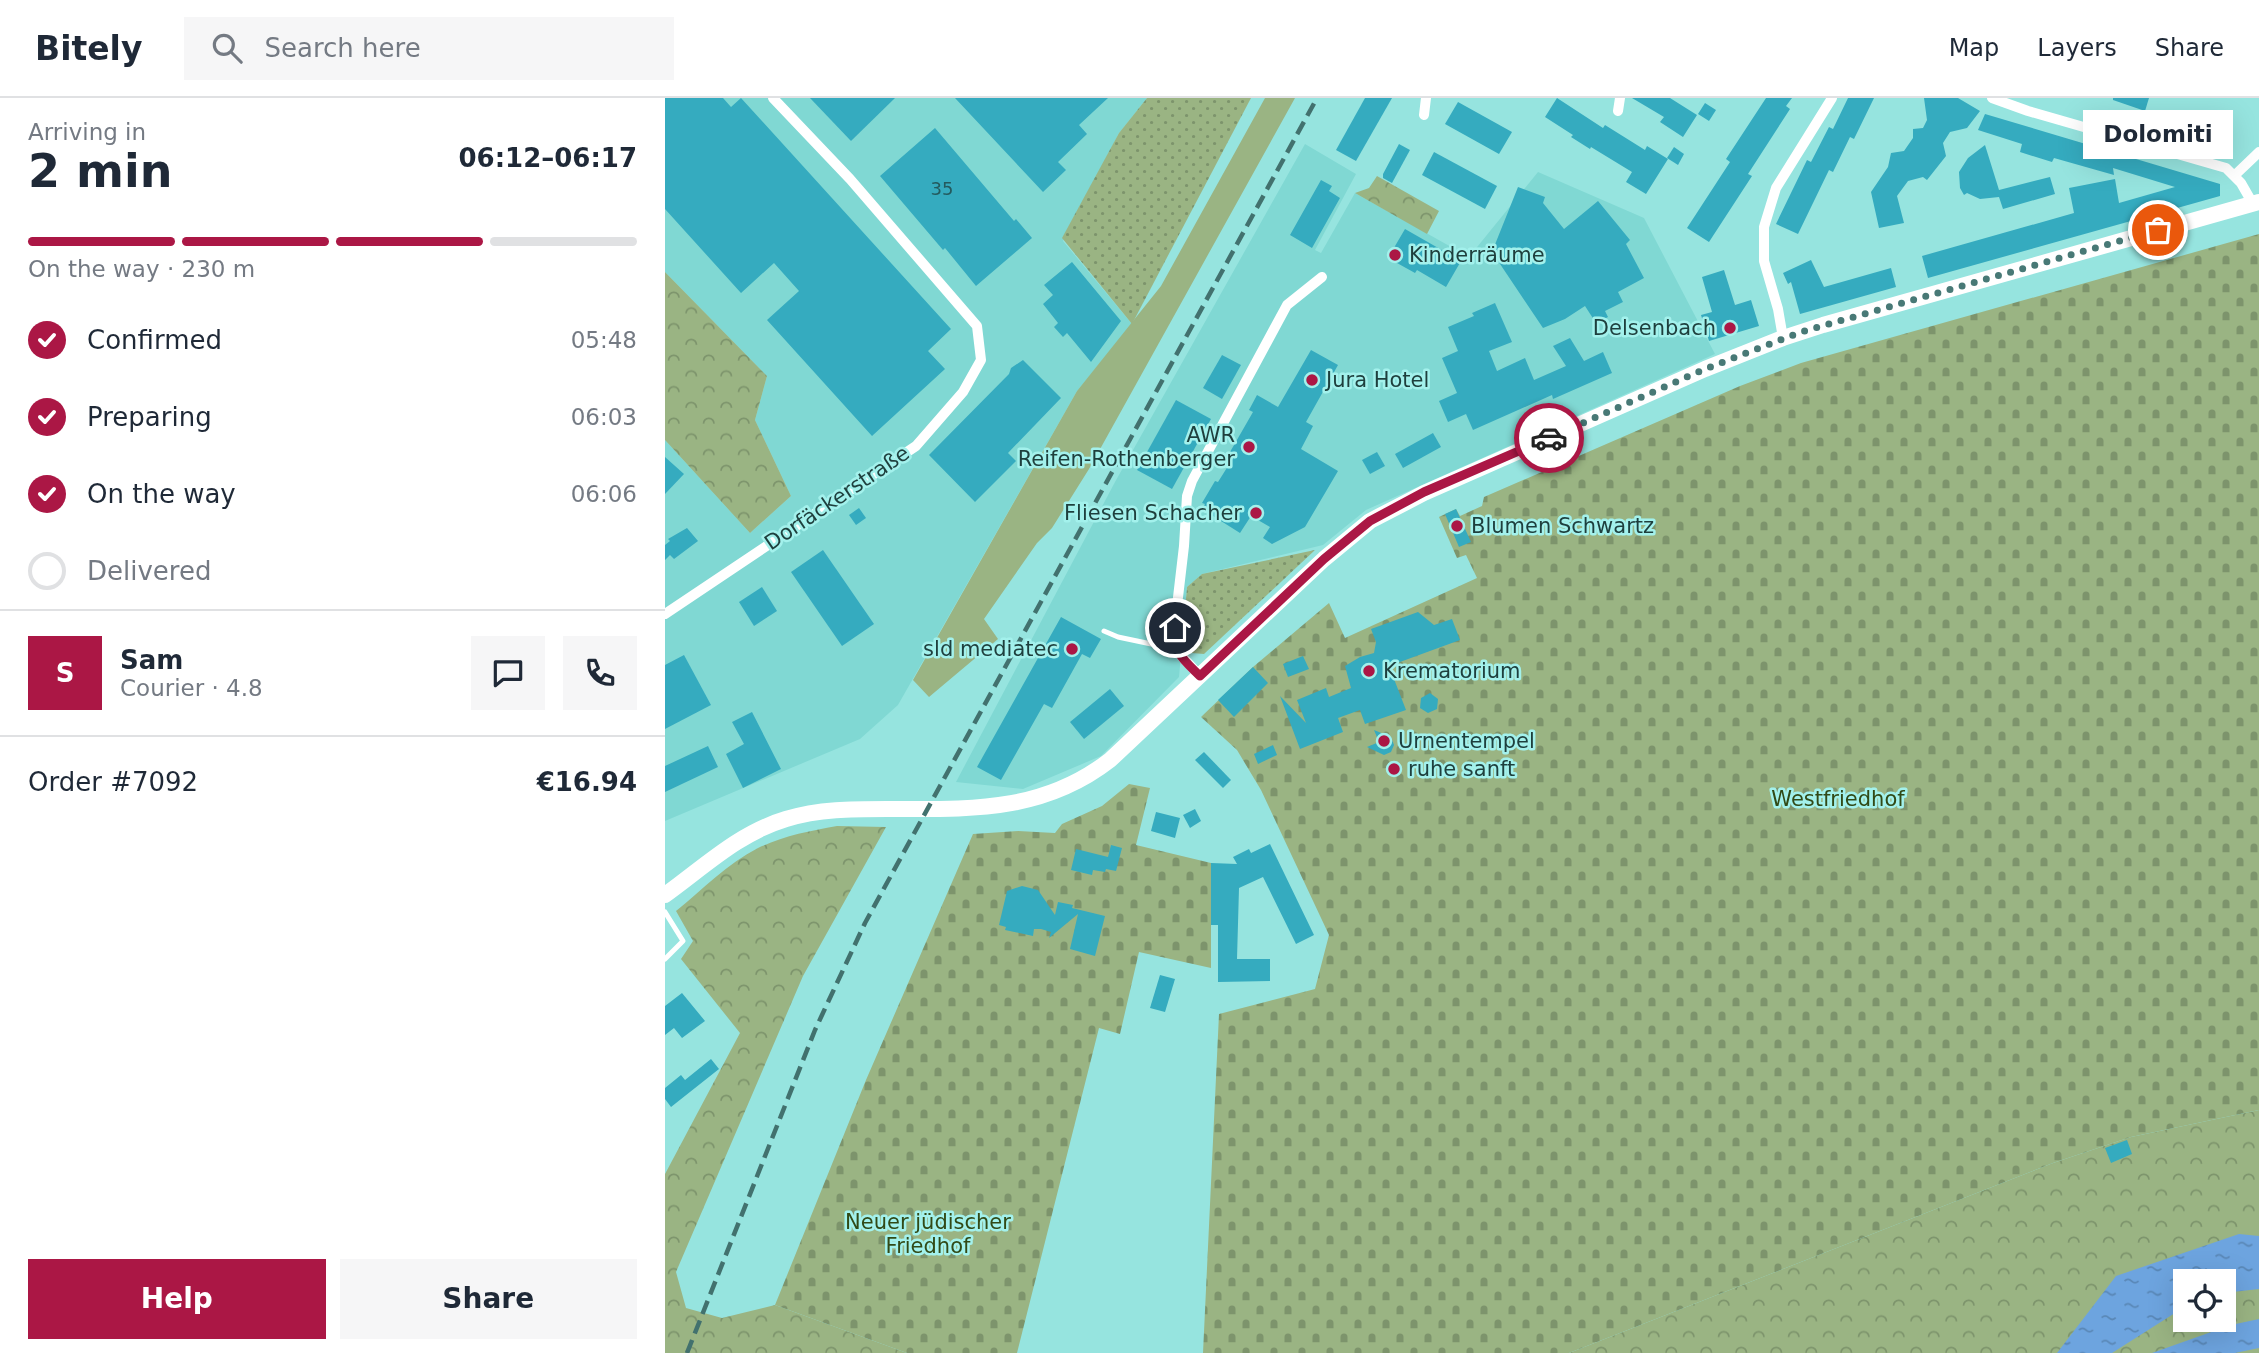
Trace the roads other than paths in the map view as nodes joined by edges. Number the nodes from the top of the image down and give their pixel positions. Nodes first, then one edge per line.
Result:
1 (773, 98) edge
2 (1426, 98) edge
3 (1620, 98) edge
4 (1832, 98) edge
5 (1992, 98) edge
6 (1618, 111) dead end
7 (1424, 115) dead end
8 (2259, 152) edge
9 (2235, 174) junction
10 (2256, 203) edge
11 (1322, 277) dead end
12 (1783, 338) junction
13 (665, 614) edge
14 (1104, 631) dead end
15 (1175, 649) junction
16 (1200, 676) junction
17 (665, 895) edge
18 (665, 912) edge
19 (665, 959) edge

1 - 13 street, Dorfäckerstraße
2 - 7 street
3 - 6 street
4 - 12 street
5 - 9 street
8 - 9 street
9 - 10 street
10 - 12 main road
11 - 15 street
12 - 16 main road
14 - 15 lane
15 - 16 street
16 - 17 main road
18 - 19 lane

